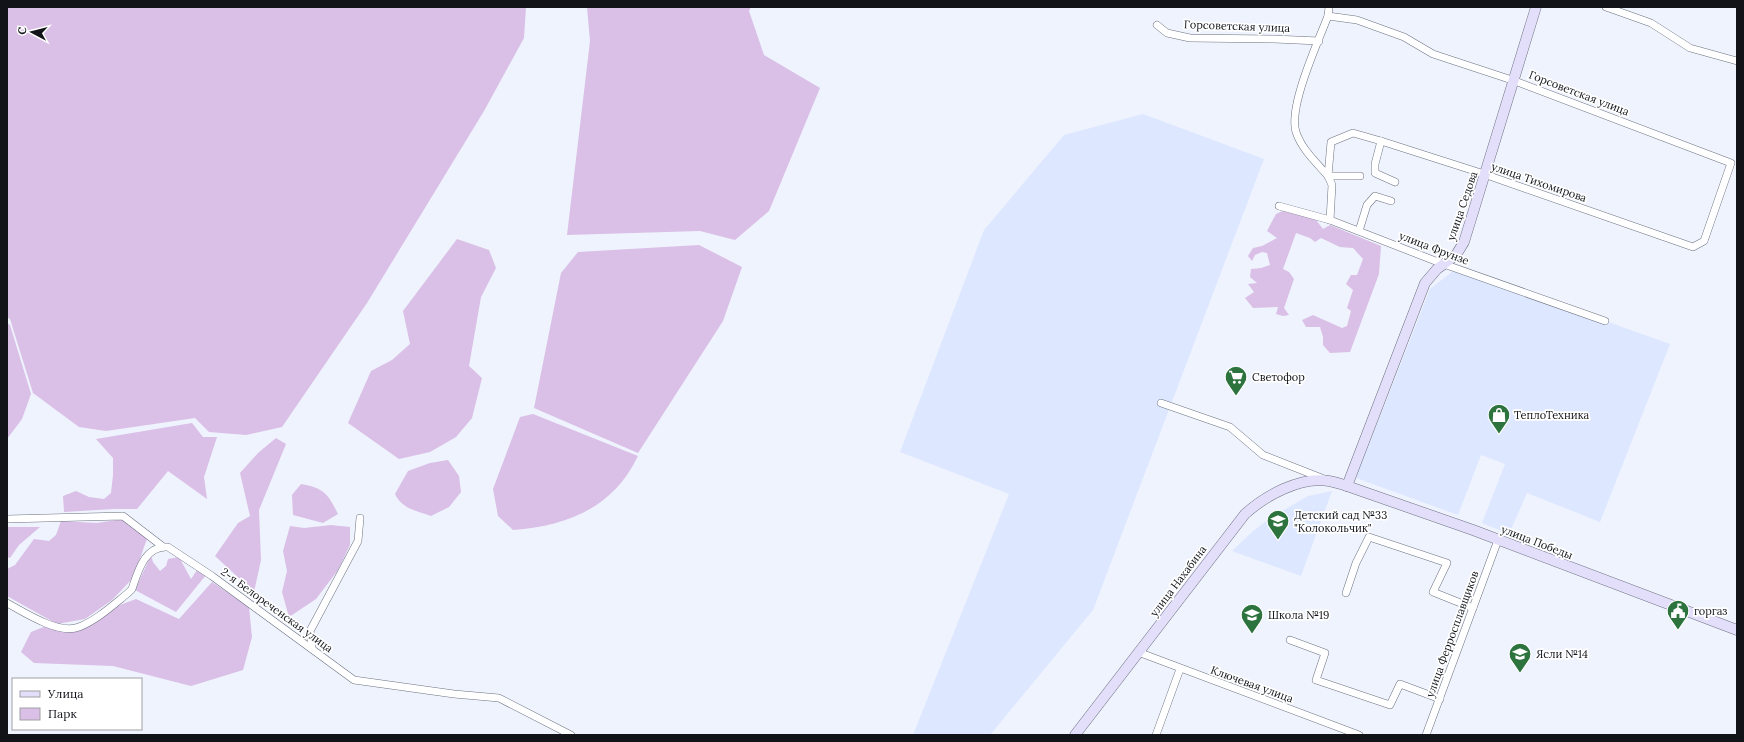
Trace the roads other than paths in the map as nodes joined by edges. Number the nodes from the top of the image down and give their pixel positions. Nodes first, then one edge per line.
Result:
1 (1329, 7) edge
2 (1536, 7) edge
3 (1606, 7) edge
4 (1328, 16) junction
5 (1157, 25) dead end
6 (1319, 41) junction
7 (1737, 61) edge
8 (1515, 81) junction
9 (1381, 141) junction
10 (1485, 175) junction
11 (1328, 176) junction
12 (1360, 176) dead end
13 (1395, 182) dead end
14 (1391, 201) dead end
15 (1279, 206) dead end
16 (1330, 220) junction
17 (1359, 231) junction
18 (1693, 247) joint
19 (1445, 264) junction
20 (1605, 321) dead end
21 (1162, 403) dead end
22 (1328, 480) junction
23 (1347, 486) junction
24 (360, 518) dead end
25 (7, 519) edge
26 (1498, 540) junction
27 (162, 546) junction
28 (1346, 593) dead end
29 (7, 603) edge
30 (1473, 608) junction
31 (1737, 630) edge
32 (1290, 640) dead end
33 (312, 648) junction
34 (1138, 652) junction
35 (1180, 669) junction
36 (1440, 699) junction
37 (571, 735) edge
38 (1075, 735) edge
39 (1156, 735) edge
40 (1359, 735) edge
41 (1426, 735) edge

1 - 4 street
2 - 8 main road, улица Седова
3 - 7 street
4 - 6 street
4 - 8 street, Горсоветская улица
5 - 6 street, Горсоветская улица
6 - 11 street
8 - 10 main road, улица Седова
8 - 18 street, Горсоветская улица
9 - 10 street, улица Тихомирова
9 - 11 street, улица Тихомирова
9 - 13 street
10 - 18 street, улица Тихомирова
10 - 19 main road, улица Седова
11 - 12 street
11 - 16 street
14 - 17 street
15 - 16 street, улица Фрунзе
16 - 17 street, улица Фрунзе
17 - 19 street, улица Фрунзе
19 - 20 street, улица Фрунзе
19 - 23 main road, улица Седова
21 - 22 street
22 - 23 main road, улица Победы
22 - 34 main road, улица Нахабина
23 - 26 main road, улица Победы
24 - 33 street
25 - 27 street, 2-я Белореченская улица
26 - 30 street, улица Ферросплавщиков
26 - 31 main road, улица Победы
27 - 29 street
27 - 33 street, 2-я Белореченская улица
28 - 30 street
30 - 36 street, улица Ферросплавщиков
32 - 36 street
33 - 37 street, 2-я Белореченская улица
34 - 35 street, Ключевая улица
34 - 38 main road, улица Нахабина
35 - 39 street
35 - 40 street, Ключевая улица
36 - 41 street, улица Ферросплавщиков

